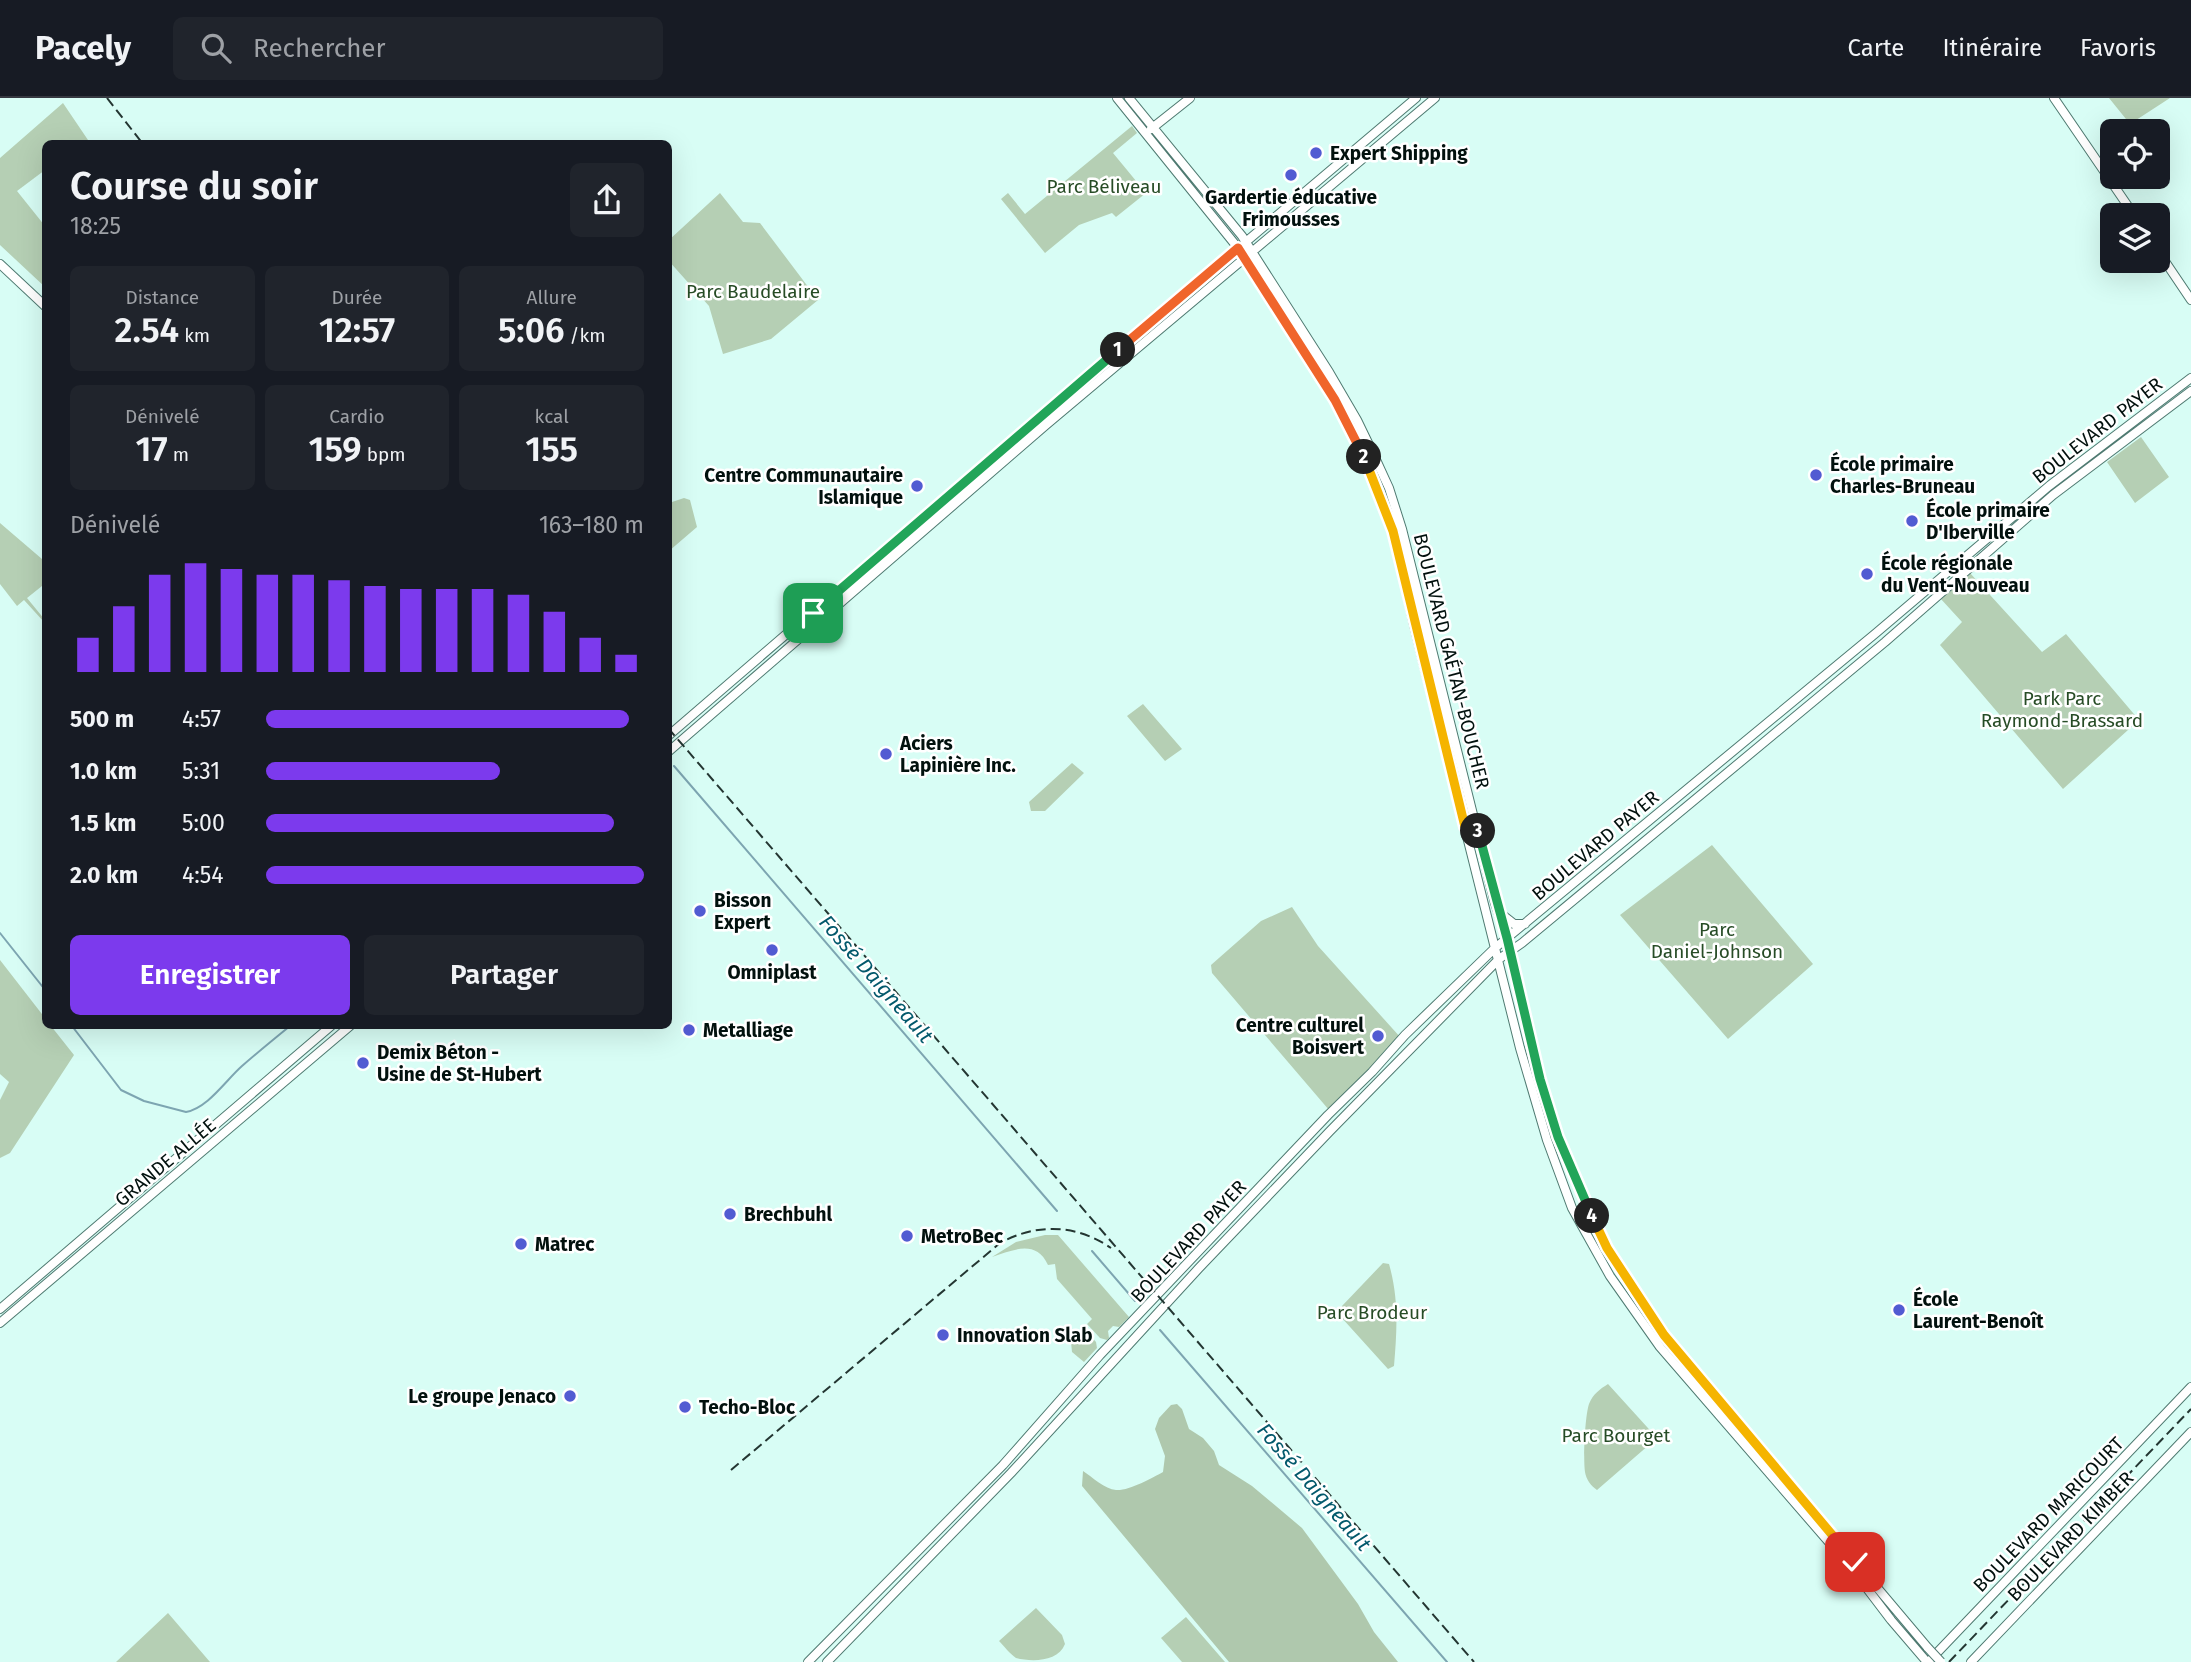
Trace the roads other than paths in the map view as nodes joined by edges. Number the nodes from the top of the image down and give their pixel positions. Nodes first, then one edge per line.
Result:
1 (1117, 98) edge
2 (1129, 98) edge
3 (1190, 98) edge
4 (1416, 98) edge
5 (1435, 98) edge
6 (2054, 98) edge
7 (1149, 131) junction
8 (2126, 203) edge
9 (1242, 245) junction
10 (1248, 255) junction
11 (2, 269) edge
12 (2170, 269) edge
13 (2191, 300) edge
14 (42, 304) edge
15 (2191, 378) edge
16 (2191, 391) edge
17 (672, 733) edge
18 (672, 749) edge
19 (1476, 824) junction
20 (1465, 827) junction
21 (1498, 911) junction
22 (1525, 924) junction
23 (1507, 938) junction
24 (1495, 948) junction
25 (1510, 951) junction
26 (1499, 959) junction
27 (1449, 992) junction
28 (1458, 1000) junction
29 (327, 1029) edge
30 (346, 1029) edge
31 (1199, 1251) junction
32 (1207, 1259) junction
33 (0, 1309) edge
34 (0, 1324) edge
35 (2191, 1387) edge
36 (2191, 1432) edge
37 (1895, 1617) junction
38 (808, 1662) edge
39 (827, 1662) edge
40 (1928, 1662) edge
41 (1941, 1662) edge
42 (1971, 1662) edge

1 - 7 main road
2 - 7 main road
3 - 7 main road
4 - 9 main road
5 - 10 main road
6 - 8 main road
7 - 9 main road, BOULEVARD GAÉTAN-BOUCHER
9 - 10 main road, BOULEVARD GAÉTAN-BOUCHER
9 - 17 main road
10 - 18 main road
10 - 19 main road, BOULEVARD GAÉTAN-BOUCHER
10 - 20 main road, BOULEVARD GAÉTAN-BOUCHER
11 - 14 main road
12 - 13 main road
15 - 22 main road, BOULEVARD PAYER
16 - 25 main road, BOULEVARD PAYER
19 - 20 main road
19 - 21 main road, BOULEVARD GAÉTAN-BOUCHER
20 - 24 main road, BOULEVARD GAÉTAN-BOUCHER
21 - 22 main road
21 - 23 main road, BOULEVARD GAÉTAN-BOUCHER
22 - 23 main road, BOULEVARD PAYER
23 - 24 main road, BOULEVARD PAYER
23 - 25 main road, BOULEVARD GAÉTAN-BOUCHER
24 - 26 main road, BOULEVARD GAÉTAN-BOUCHER
24 - 27 main road, BOULEVARD PAYER
25 - 26 main road, BOULEVARD PAYER
25 - 37 main road, BOULEVARD GAÉTAN-BOUCHER
26 - 28 main road, BOULEVARD PAYER
26 - 37 main road, BOULEVARD GAÉTAN-BOUCHER
27 - 28 main road
27 - 31 main road, BOULEVARD PAYER
28 - 32 main road, BOULEVARD PAYER
29 - 33 main road, GRANDE ALLÉE
30 - 34 main road, GRANDE ALLÉE
31 - 32 main road
31 - 38 main road, BOULEVARD PAYER
32 - 39 main road, BOULEVARD PAYER
35 - 40 main road, BOULEVARD MARICOURT
36 - 42 main road, BOULEVARD KIMBER
37 - 40 main road, BOULEVARD GAÉTAN-BOUCHER
37 - 41 main road, BOULEVARD GAÉTAN-BOUCHER, bridge

